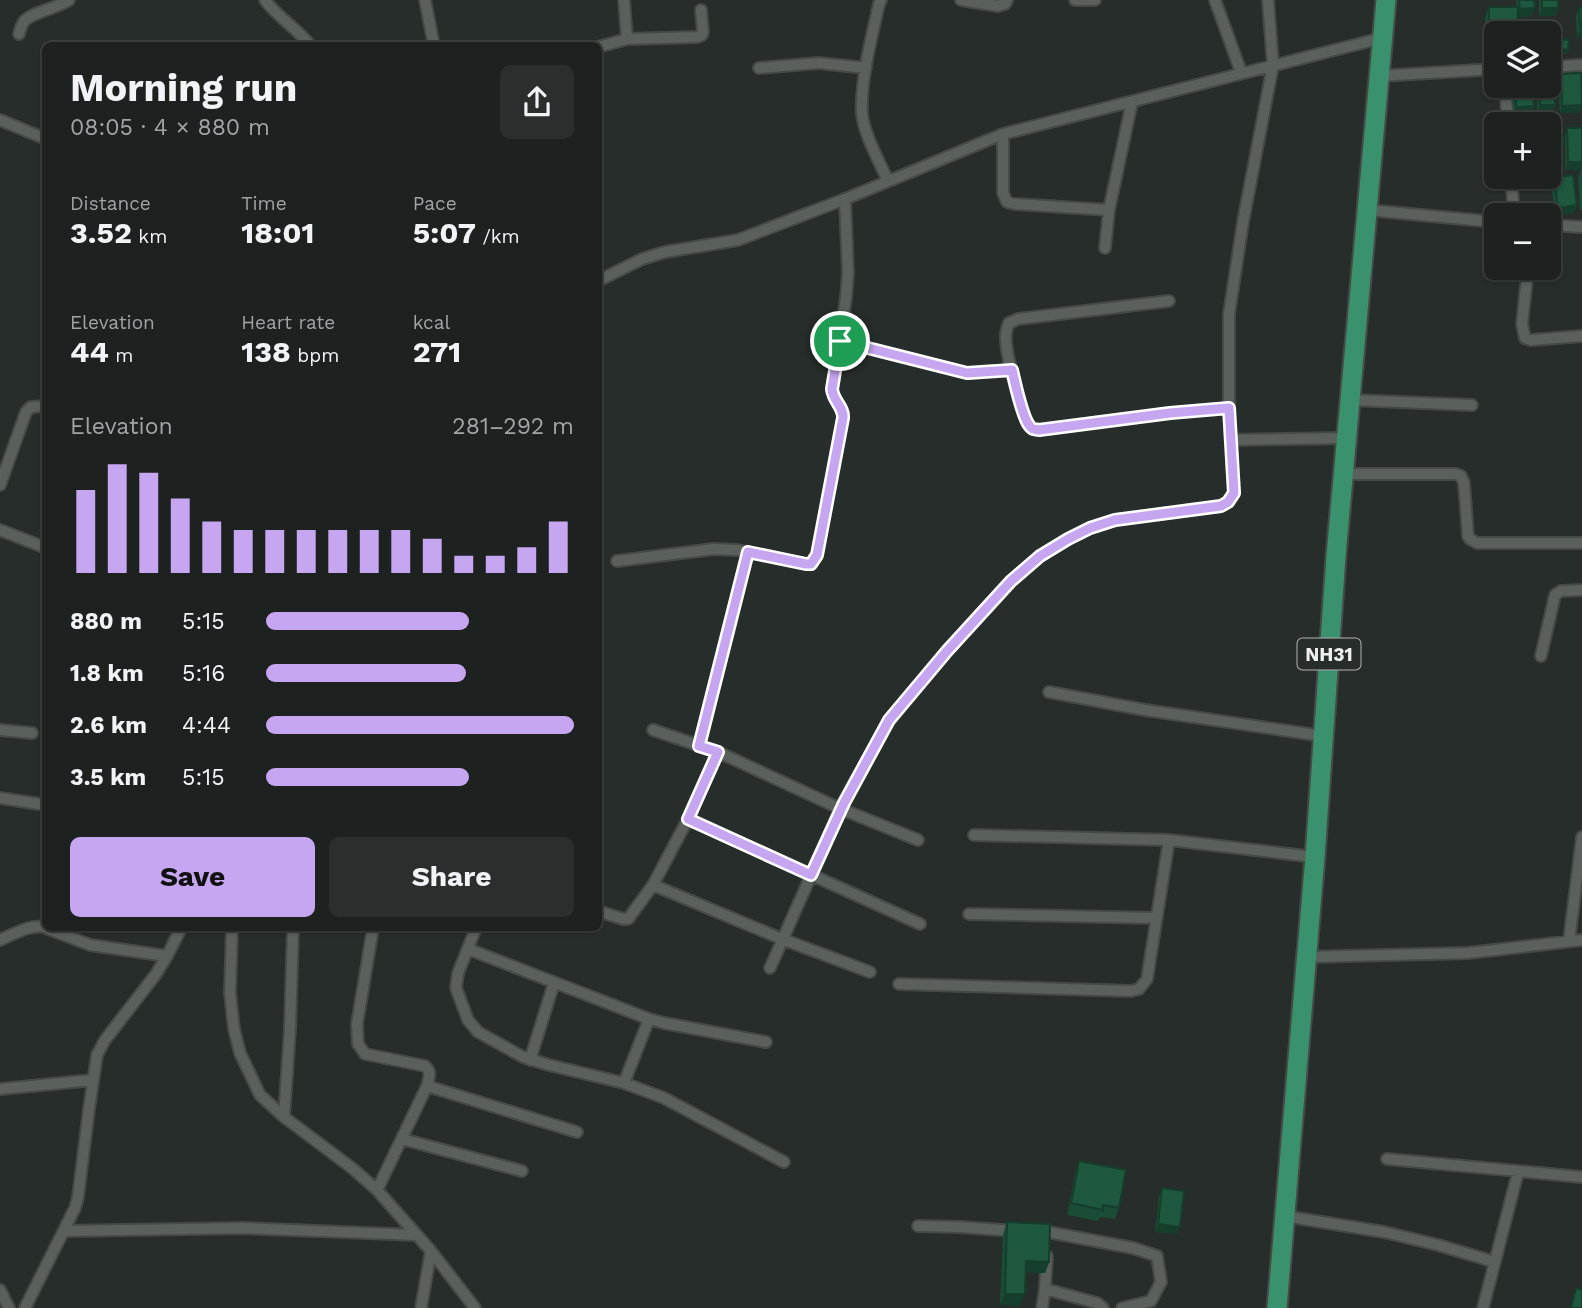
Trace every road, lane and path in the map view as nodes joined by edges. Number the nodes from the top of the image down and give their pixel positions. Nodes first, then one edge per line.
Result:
1 (69, 0) edge
2 (265, 0) edge
3 (425, 0) edge
4 (624, 0) edge
5 (881, 0) edge
6 (961, 0) edge
7 (1007, 0) edge
8 (1075, 0) edge
9 (1095, 0) edge
10 (1215, 0) edge
11 (1268, 0) edge
12 (1386, 0) edge
13 (701, 10) dead end
14 (19, 34) dead end
15 (1382, 38) junction
16 (627, 39) junction
17 (307, 42) edge
18 (433, 42) edge
19 (602, 46) edge
20 (1273, 65) junction
21 (1582, 65) edge
22 (1561, 66) edge
23 (759, 68) dead end
24 (866, 68) junction
25 (1484, 70) edge
26 (1241, 72) junction
27 (1379, 76) junction
28 (1132, 102) junction
29 (0, 120) edge
30 (1003, 134) junction
31 (42, 137) edge
32 (888, 181) junction
33 (845, 199) junction
34 (1109, 210) junction
35 (1367, 210) junction
36 (1484, 221) edge
37 (1561, 225) edge
38 (1582, 226) edge
39 (1105, 248) dead end
40 (602, 279) edge
41 (1527, 280) edge
42 (1169, 301) dead end
43 (1582, 336) edge
44 (840, 341) junction
45 (1012, 370) junction
46 (1350, 400) junction
47 (1472, 405) dead end
48 (42, 406) edge
49 (1229, 408) junction
50 (1347, 438) junction
51 (1231, 440) junction
52 (0, 447) edge
53 (14, 449) junction
54 (1344, 474) junction
55 (0, 485) edge
56 (0, 530) edge
57 (1582, 543) edge
58 (42, 546) edge
59 (748, 552) junction
60 (617, 561) dead end
61 (1582, 590) edge
62 (1541, 656) dead end
63 (1049, 692) dead end
64 (0, 730) edge
65 (653, 730) dead end
66 (32, 733) dead end
67 (1323, 736) junction
68 (699, 746) junction
69 (718, 752) junction
70 (0, 798) edge
71 (42, 804) edge
72 (841, 809) junction
73 (688, 819) junction
74 (974, 835) dead end
75 (1582, 837) edge
76 (918, 840) dead end
77 (1169, 840) junction
78 (1315, 857) junction
79 (811, 875) junction
80 (653, 885) junction
81 (602, 912) edge
82 (969, 914) dead end
83 (1157, 918) junction
84 (920, 924) dead end
85 (42, 926) edge
86 (54, 931) edge
87 (180, 931) edge
88 (232, 931) edge
89 (293, 931) edge
90 (372, 931) edge
91 (475, 931) edge
92 (782, 939) junction
93 (0, 940) edge
94 (1582, 940) edge
95 (1569, 941) junction
96 (468, 949) junction
97 (167, 956) junction
98 (1307, 957) junction
99 (770, 968) dead end
100 (870, 972) dead end
101 (554, 983) junction
102 (899, 984) dead end
103 (649, 1019) junction
104 (766, 1042) dead end
105 (530, 1059) junction
106 (93, 1080) junction
107 (624, 1083) junction
108 (427, 1086) junction
109 (0, 1088) edge
110 (284, 1117) junction
111 (578, 1132) dead end
112 (401, 1139) junction
113 (1387, 1159) dead end
114 (784, 1162) dead end
115 (522, 1171) dead end
116 (1518, 1172) junction
117 (1582, 1177) edge
118 (377, 1190) junction
119 (1284, 1216) junction
120 (918, 1226) dead end
121 (64, 1231) junction
122 (1048, 1232) junction
123 (416, 1235) junction
124 (431, 1251) junction
125 (1496, 1262) junction
126 (1045, 1289) junction
127 (0, 1290) edge
128 (9, 1308) edge
129 (25, 1308) edge
130 (421, 1308) edge
131 (475, 1308) edge
132 (1042, 1308) edge
133 (1102, 1308) edge
134 (1122, 1308) edge
135 (1277, 1308) edge
136 (1483, 1308) edge

1 - 14 street
2 - 17 street
3 - 18 street
4 - 16 street
5 - 24 street
6 - 7 street
8 - 9 street
10 - 26 street
11 - 20 street
12 - 15 highway, NH31
13 - 16 street
15 - 20 street
15 - 27 highway, NH31
16 - 19 street
20 - 26 street
20 - 49 street
21 - 22 street
23 - 24 street
24 - 32 street
25 - 27 street
26 - 28 street
27 - 35 highway, NH31
28 - 30 street
28 - 34 street
29 - 31 street
30 - 32 street
30 - 34 street
32 - 33 street
33 - 40 street
33 - 44 street
34 - 39 street
35 - 36 street
35 - 46 highway, NH31
37 - 38 street
41 - 43 street
42 - 45 street
44 - 45 street
44 - 59 street
45 - 49 street
46 - 47 street
46 - 50 highway, NH31
48 - 53 street
49 - 51 street
50 - 51 street
50 - 54 highway, NH31
51 - 72 street
52 - 53 street
53 - 55 street
54 - 57 street
54 - 67 highway, NH31
56 - 58 street
59 - 60 street
59 - 68 street
61 - 62 street
63 - 67 street
64 - 66 street
65 - 68 street
67 - 78 highway, NH31
68 - 69 street
69 - 72 street
69 - 73 street
70 - 71 street
72 - 76 street
72 - 79 street
73 - 79 street
73 - 80 street
74 - 77 street
75 - 95 street
77 - 78 street
77 - 83 street
78 - 98 highway, NH31
79 - 84 street
79 - 92 street
80 - 81 street
80 - 92 street
82 - 83 street
83 - 102 street
85 - 93 street
86 - 97 street
87 - 97 street
88 - 110 street
89 - 110 street
90 - 108 street
91 - 96 street
92 - 99 street
92 - 100 street
94 - 95 street
95 - 98 street
96 - 101 street
96 - 105 street
97 - 106 street
98 - 119 highway, NH31
101 - 103 street
101 - 105 street
103 - 104 street
103 - 107 street
105 - 107 street
106 - 109 street
106 - 121 street
107 - 114 street
108 - 111 street
108 - 112 street
110 - 118 street
112 - 115 street
112 - 118 street
113 - 116 street
116 - 117 street
116 - 125 street
118 - 123 street
119 - 125 street
119 - 135 highway, NH31
120 - 122 street
121 - 123 street
121 - 129 street
122 - 126 street
122 - 134 street
123 - 124 street
124 - 130 street
124 - 131 street
125 - 136 street
126 - 132 street
126 - 133 street
127 - 128 street

